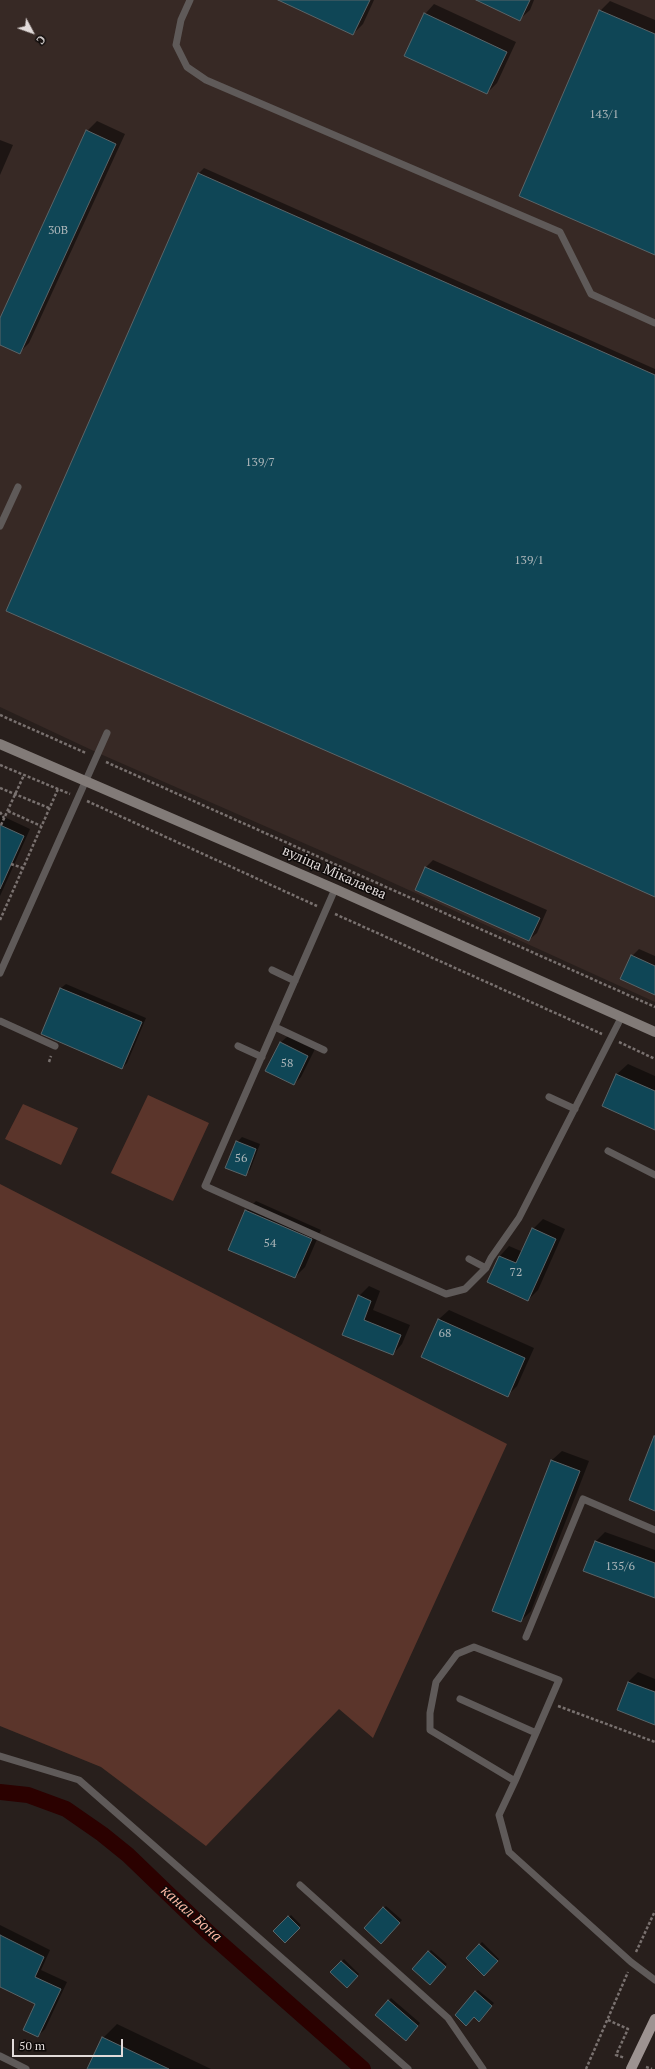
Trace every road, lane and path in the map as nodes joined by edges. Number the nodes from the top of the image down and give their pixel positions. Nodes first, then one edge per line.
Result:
1 (190, 0) edge
2 (655, 323) edge
3 (18, 487) dead end
4 (0, 526) edge
5 (0, 715) edge
6 (107, 733) dead end
7 (0, 744) edge
8 (96, 758) junction
9 (24, 775) dead end
10 (86, 780) junction
11 (0, 788) edge
12 (58, 789) dead end
13 (15, 794) junction
14 (49, 808) junction
15 (8, 811) junction
16 (0, 812) edge
17 (5, 818) junction
18 (1, 825) dead end
19 (41, 826) junction
20 (12, 864) dead end
21 (23, 868) junction
22 (335, 889) junction
23 (0, 920) edge
24 (272, 970) dead end
25 (0, 973) edge
26 (295, 981) junction
27 (655, 1007) edge
28 (622, 1016) junction
29 (0, 1021) edge
30 (275, 1027) junction
31 (655, 1032) edge
32 (55, 1046) dead end
33 (238, 1046) dead end
34 (324, 1050) dead end
35 (262, 1056) junction
36 (549, 1097) dead end
37 (575, 1109) junction
38 (608, 1151) dead end
39 (655, 1175) edge
40 (469, 1259) dead end
41 (486, 1268) junction
42 (655, 1530) edge
43 (526, 1637) dead end
44 (460, 1699) dead end
45 (549, 1702) junction
46 (536, 1733) junction
47 (655, 1742) edge
48 (0, 1756) edge
49 (514, 1781) junction
50 (300, 1886) dead end
51 (655, 1911) edge
52 (654, 1915) edge
53 (631, 1962) junction
54 (655, 1980) edge
55 (655, 2019) edge
56 (608, 2020) junction
57 (0, 2056) edge
58 (633, 2065) edge
59 (26, 2069) edge
60 (408, 2069) edge
61 (482, 2069) edge
62 (586, 2069) edge
63 (652, 2069) edge

1 - 2 lane
3 - 4 lane
5 - 8 path
6 - 8 lane
7 - 10 main road, вуліца Мікалаева
8 - 10 lane
8 - 27 path
9 - 13 path
10 - 22 main road, вуліца Мікалаева
10 - 25 lane
11 - 13 path
12 - 14 path
13 - 14 path
13 - 15 path
14 - 19 path
15 - 17 path
15 - 19 path
16 - 17 path
17 - 18 path
19 - 21 path
20 - 21 path
21 - 23 path
22 - 26 lane
22 - 28 main road, вуліца Мікалаева
24 - 26 lane
26 - 30 lane
28 - 31 main road, вуліца Мікалаева
28 - 37 lane
29 - 32 lane
30 - 34 lane
30 - 35 lane
33 - 35 lane
35 - 41 lane
36 - 37 lane
37 - 41 lane
38 - 39 lane
40 - 41 lane
42 - 43 lane
44 - 46 lane
45 - 46 lane
45 - 47 path
45 - 49 lane
46 - 49 lane
48 - 60 lane
49 - 53 lane
50 - 61 lane
51 - 52 path
52 - 53 path
53 - 54 lane
53 - 56 path
55 - 58 main road
56 - 58 path
56 - 62 path
57 - 59 lane
58 - 63 path

